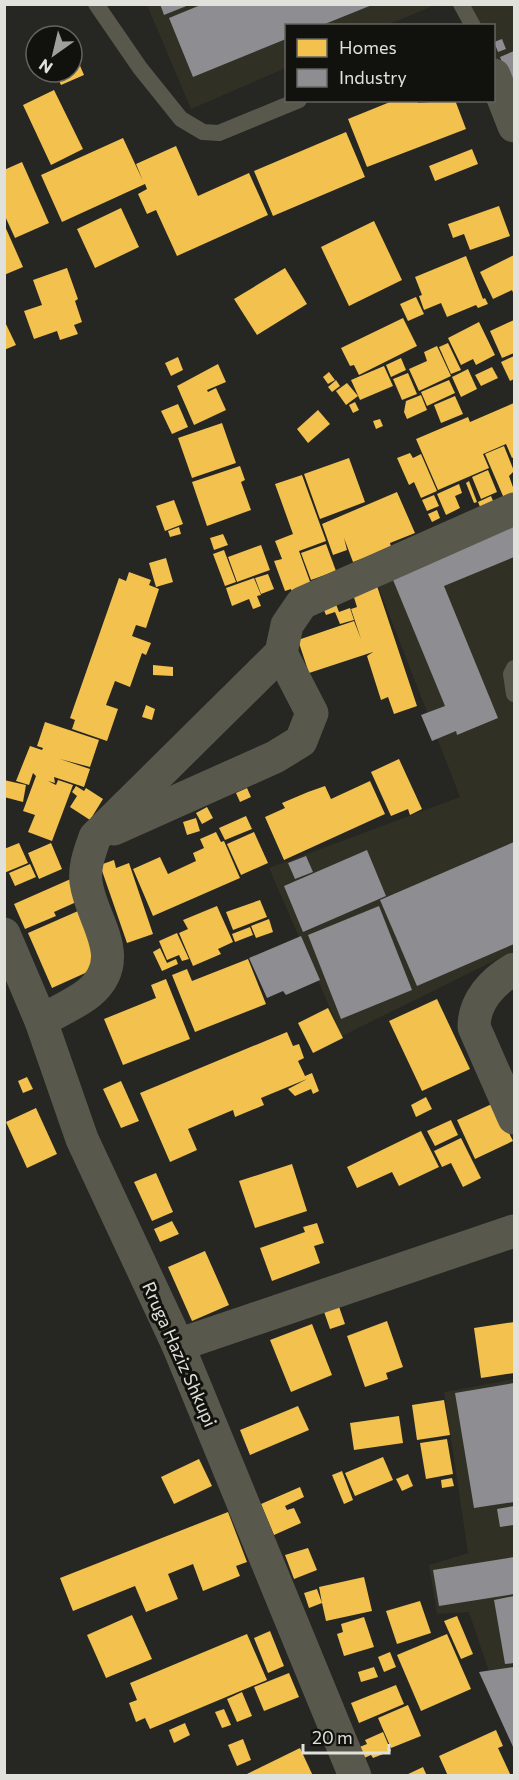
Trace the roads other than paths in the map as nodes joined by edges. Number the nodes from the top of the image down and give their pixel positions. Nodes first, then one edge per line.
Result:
1 (96, 4) edge
2 (461, 4) edge
3 (472, 24) edge
4 (495, 78) edge
5 (294, 102) edge
6 (514, 126) edge
7 (514, 509) edge
8 (281, 653) junction
9 (514, 668) edge
10 (514, 694) edge
11 (95, 837) junction
12 (4, 933) edge
13 (514, 969) edge
14 (41, 1021) junction
15 (514, 1118) edge
16 (514, 1232) edge
17 (178, 1345) junction
18 (355, 1776) edge

1 - 5 lane
2 - 3 lane
4 - 6 street
7 - 8 street
8 - 11 street
8 - 11 street
9 - 10 lane
11 - 14 street
12 - 14 street, Rruga Haziz Shkupi
13 - 15 street
14 - 17 street, Rruga Haziz Shkupi
16 - 17 street
17 - 18 street, Rruga Haziz Shkupi

